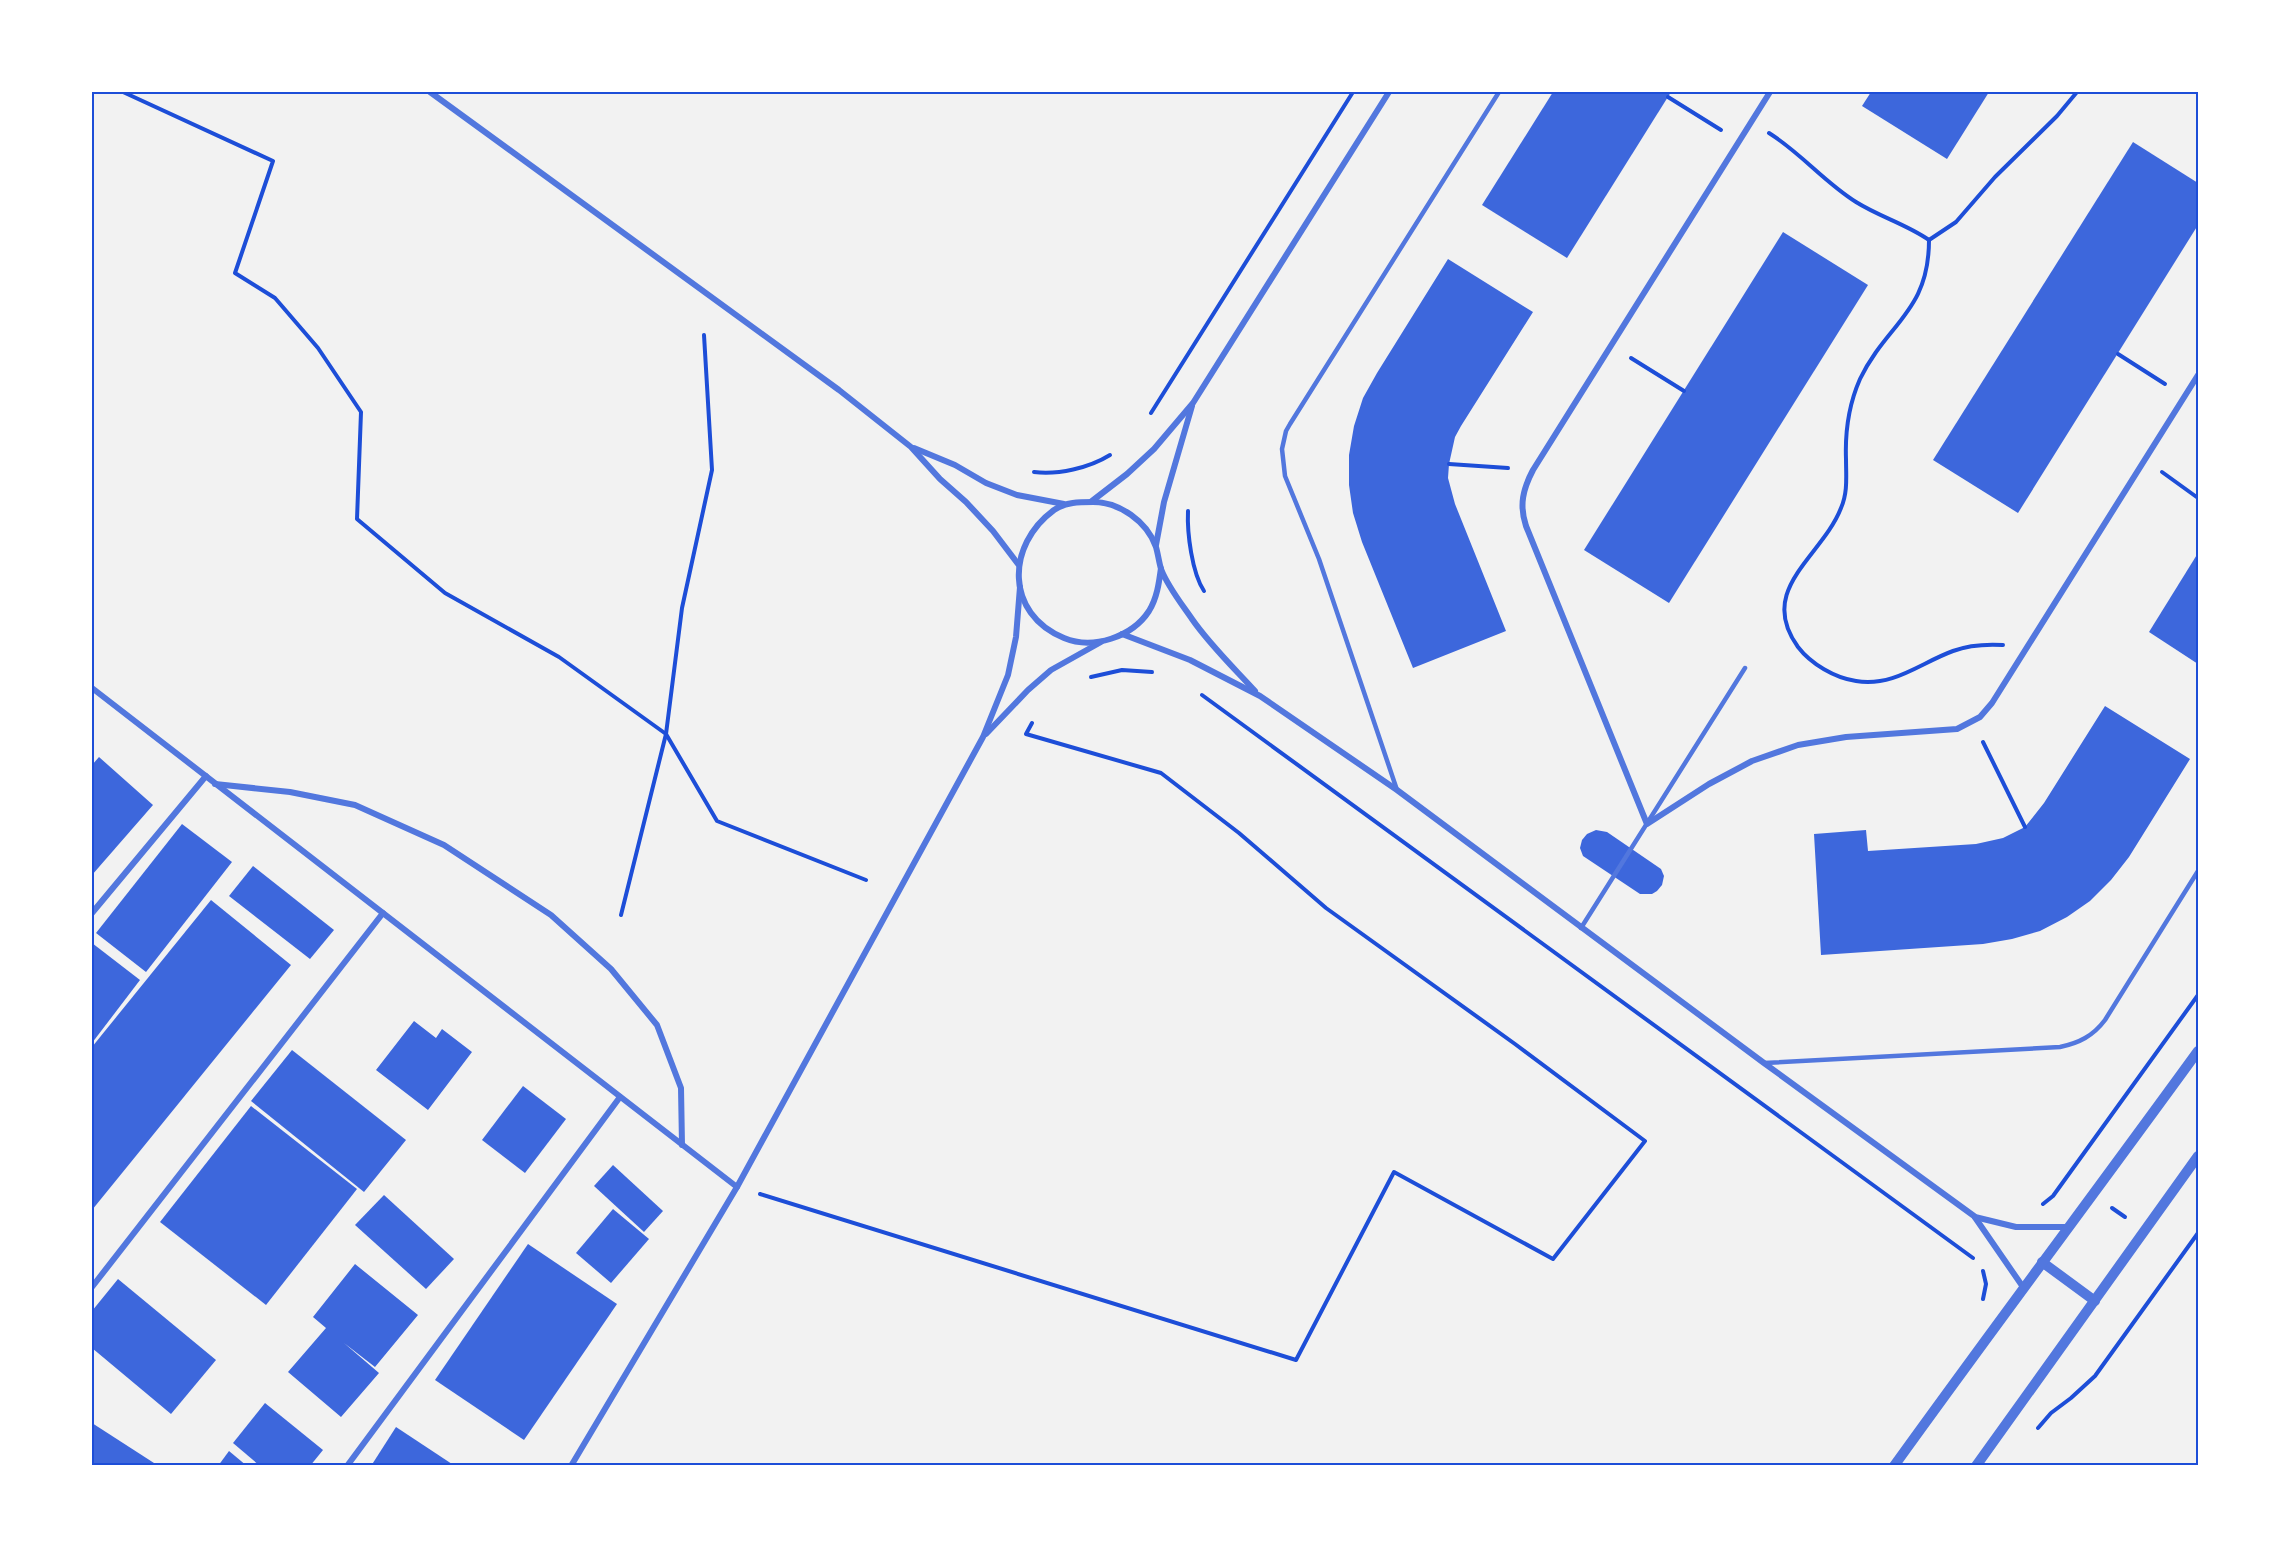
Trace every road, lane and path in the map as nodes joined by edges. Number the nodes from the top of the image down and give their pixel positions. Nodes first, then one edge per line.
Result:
1 (123, 92) edge
2 (430, 92) edge
3 (1353, 92) edge
4 (1389, 92) edge
5 (1499, 92) edge
6 (1770, 92) edge
7 (2077, 92) edge
8 (1668, 97) dead end
9 (1751, 122) junction
10 (1739, 141) junction
11 (1929, 240) junction
12 (704, 335) dead end
13 (1611, 346) junction
14 (2118, 354) dead end
15 (2199, 375) edge
16 (1684, 391) dead end
17 (2185, 396) junction
18 (1193, 403) junction
19 (1146, 421) dead end
20 (911, 447) junction
21 (1116, 450) dead end
22 (2145, 460) junction
23 (1449, 464) dead end
24 (1533, 470) junction
25 (1026, 471) dead end
26 (2199, 498) edge
27 (1091, 502) junction
28 (1065, 504) junction
29 (1189, 508) dead end
30 (1156, 545) junction
31 (1018, 564) junction
32 (1161, 568) junction
33 (1020, 587) junction
34 (1210, 600) dead end
35 (1122, 634) junction
36 (1105, 640) junction
37 (2027, 647) junction
38 (1745, 668) dead end
39 (1156, 673) dead end
40 (1088, 678) dead end
41 (92, 688) edge
42 (1197, 692) dead end
43 (1260, 696) junction
44 (1034, 718) dead end
45 (1973, 722) junction
46 (666, 734) junction
47 (983, 737) junction
48 (206, 776) junction
49 (215, 784) junction
50 (1398, 790) junction
51 (1647, 824) junction
52 (2025, 827) dead end
53 (2199, 871) edge
54 (866, 880) dead end
55 (92, 913) edge
56 (383, 913) junction
57 (621, 915) dead end
58 (1581, 928) junction
59 (2199, 995) edge
60 (2199, 1051) edge
61 (1764, 1063) junction
62 (620, 1097) junction
63 (682, 1145) junction
64 (2199, 1156) edge
65 (737, 1187) junction
66 (2037, 1205) dead end
67 (2109, 1206) dead end
68 (1974, 1216) junction
69 (2127, 1218) dead end
70 (2070, 1227) junction
71 (2199, 1233) edge
72 (1976, 1261) dead end
73 (2042, 1262) junction
74 (1982, 1269) dead end
75 (92, 1287) edge
76 (2023, 1287) junction
77 (2095, 1301) junction
78 (1977, 1308) dead end
79 (2035, 1431) dead end
80 (347, 1466) edge
81 (571, 1466) edge
82 (1894, 1466) edge
83 (1976, 1466) edge

1 - 46 path
2 - 20 street
3 - 19 path
4 - 18 street
5 - 50 lane
6 - 9 street
7 - 11 path
8 - 10 path
9 - 10 street
9 - 11 path
10 - 13 street
11 - 37 path
12 - 46 path
13 - 16 path
13 - 24 street
14 - 17 path
15 - 17 street
17 - 22 street
18 - 27 street
18 - 30 street
20 - 28 street
20 - 31 street
21 - 25 path
22 - 26 path
22 - 37 street
23 - 24 path
24 - 51 street
27 - 28 street
27 - 30 street
28 - 31 street
29 - 34 path
30 - 32 street
31 - 33 street
32 - 35 street
32 - 43 street
33 - 36 street
33 - 47 street
35 - 36 street
35 - 43 street
36 - 47 street
37 - 45 street
38 - 51 lane
39 - 40 path
41 - 48 street
42 - 72 path
43 - 50 street
44 - 65 path
45 - 51 street
45 - 52 path
46 - 54 path
46 - 57 path
47 - 65 street
48 - 49 street
48 - 55 street
49 - 56 street
49 - 63 street
50 - 58 street
51 - 58 lane
53 - 61 lane
56 - 62 street
56 - 75 street
58 - 61 street
59 - 66 path
60 - 70 street
61 - 68 street
62 - 63 street
62 - 80 street
63 - 65 street
64 - 77 street
65 - 81 street
67 - 69 path
68 - 70 street
68 - 76 street
70 - 73 street
71 - 79 path
73 - 76 street
73 - 77 street
74 - 78 path
76 - 82 street
77 - 83 street

